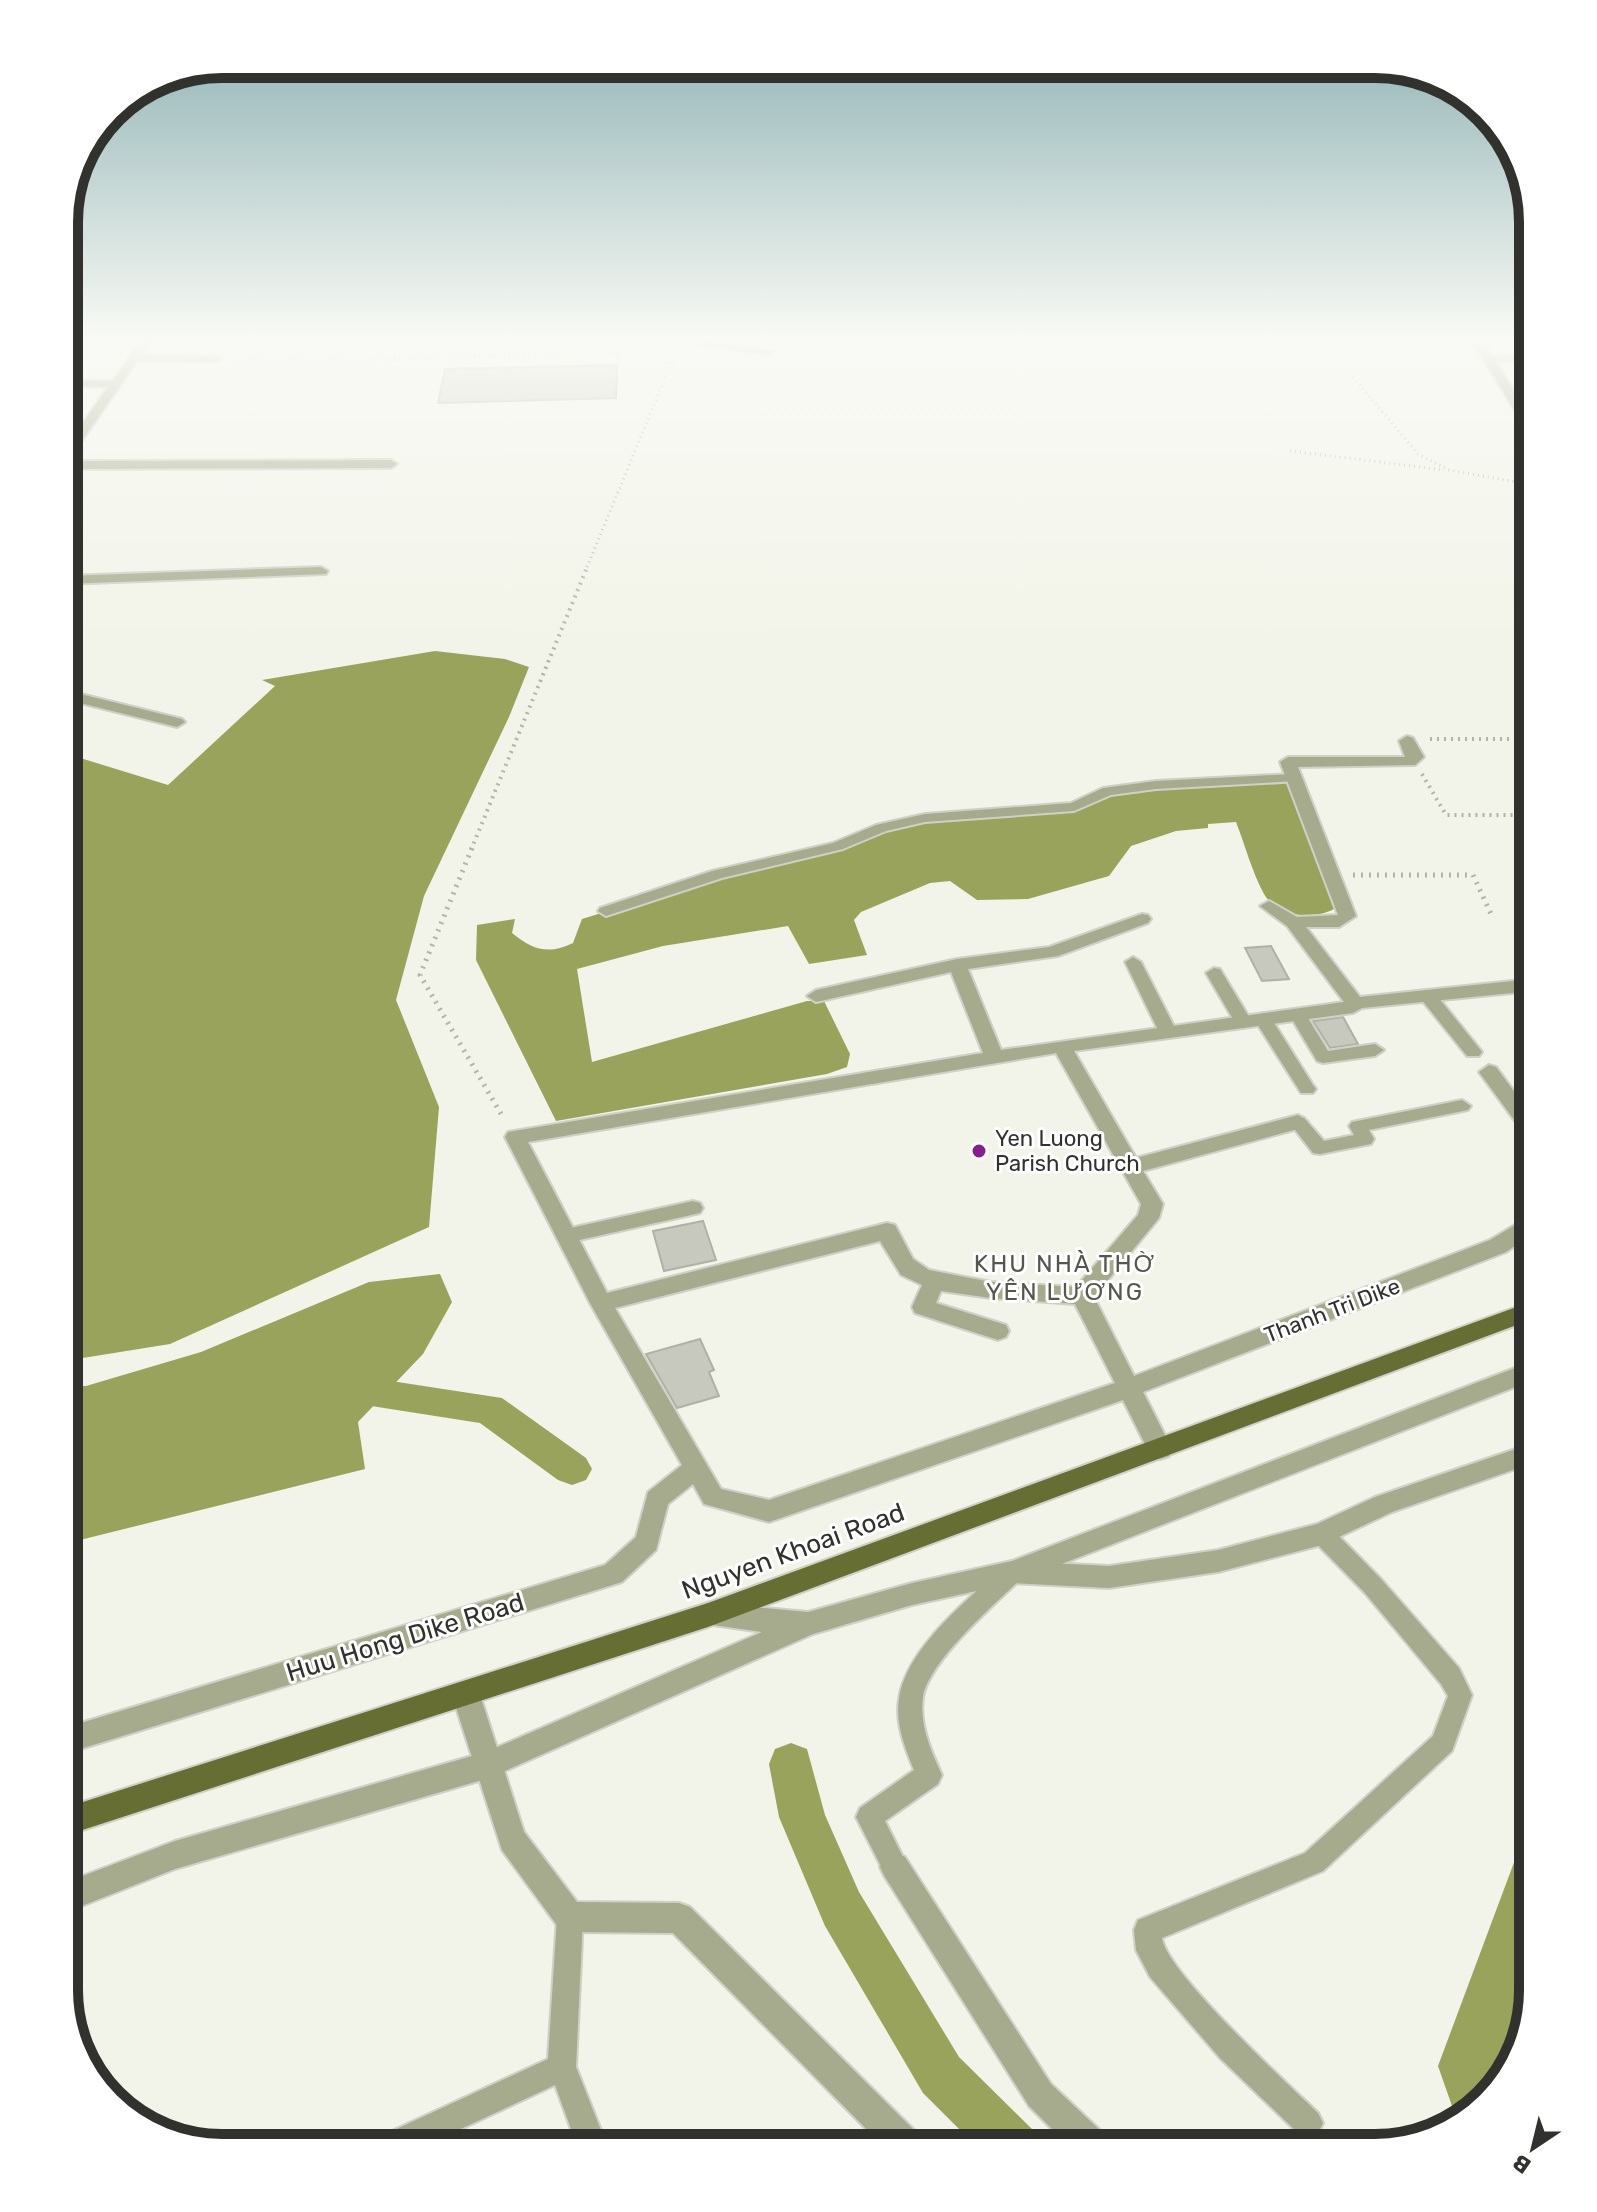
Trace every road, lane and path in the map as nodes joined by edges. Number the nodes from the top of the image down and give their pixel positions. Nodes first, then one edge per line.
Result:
1 (638, 444) edge
2 (1410, 444) edge
3 (1290, 451) dead end
4 (78, 462) edge
5 (391, 464) dead end
6 (1449, 470) junction
7 (1519, 482) edge
8 (321, 571) dead end
9 (78, 580) edge
10 (78, 697) edge
11 (177, 722) dead end
12 (1519, 739) edge
13 (1407, 741) joint
14 (1413, 759) junction
15 (1294, 778) junction
16 (1519, 815) edge
17 (1332, 875) junction
18 (1269, 906) dead end
19 (606, 911) dead end
20 (1492, 916) dead end
21 (1142, 919) dead end
22 (1293, 922) junction
23 (1133, 962) dead end
24 (957, 965) junction
25 (1214, 973) dead end
26 (1519, 986) edge
27 (1427, 995) junction
28 (816, 996) dead end
29 (1355, 1003) junction
30 (1297, 1014) junction
31 (1253, 1020) junction
32 (1168, 1032) junction
33 (1062, 1046) junction
34 (1375, 1050) dead end
35 (1473, 1052) dead end
36 (995, 1058) junction
37 (1489, 1072) dead end
38 (1307, 1089) dead end
39 (1462, 1106) dead end
40 (1519, 1112) edge
41 (1298, 1122) joint
42 (515, 1137) junction
43 (1133, 1166) junction
44 (693, 1208) dead end
45 (1519, 1232) edge
46 (566, 1236) junction
47 (936, 1278) junction
48 (1082, 1296) junction
49 (601, 1303) junction
50 (1519, 1315) edge
51 (998, 1331) dead end
52 (1519, 1375) edge
53 (1126, 1389) junction
54 (1160, 1449) junction
55 (1519, 1458) edge
56 (694, 1469) junction
57 (1322, 1534) junction
58 (1013, 1572) junction
59 (708, 1615) junction
60 (808, 1624) junction
61 (466, 1695) junction
62 (78, 1737) edge
63 (489, 1765) junction
64 (78, 1818) edge
65 (895, 1867) joint
66 (78, 1893) edge
67 (570, 1917) junction
68 (562, 2067) junction
69 (1308, 2123) dead end
70 (417, 2134) edge
71 (588, 2134) edge
72 (894, 2134) edge
73 (1080, 2134) edge

1 - 42 path
2 - 6 path
3 - 6 path
4 - 5 street
6 - 7 path
8 - 9 street
10 - 11 street
12 - 13 path
13 - 14 street
14 - 15 street
14 - 16 path
15 - 17 street
15 - 19 lane
17 - 20 path
17 - 22 street
18 - 22 street
21 - 24 street
22 - 29 street
23 - 32 lane
24 - 28 street
24 - 36 street
25 - 31 lane
26 - 27 street
27 - 29 street
27 - 35 lane
29 - 30 street
30 - 31 street
30 - 34 lane
31 - 32 street
31 - 38 lane
32 - 33 street
33 - 36 street
33 - 43 street
36 - 42 street
37 - 40 street
39 - 41 lane
41 - 43 street
42 - 46 street, Thanh Tri Dike
43 - 48 street
44 - 46 lane
45 - 53 street, Thanh Tri Dike
46 - 49 street, Thanh Tri Dike
47 - 48 street
47 - 49 street
47 - 51 street
48 - 53 street
49 - 56 street, Thanh Tri Dike
50 - 54 main road, Nguyen Khoai Road
52 - 58 street
53 - 54 street
53 - 56 street, Thanh Tri Dike
54 - 59 main road, Nguyen Khoai Road
55 - 57 street
56 - 62 street, Huu Hong Dike Road
57 - 58 street
57 - 69 lane
58 - 60 street
58 - 65 lane
59 - 60 street
59 - 61 main road, Nguyen Khoai Road
60 - 63 street
61 - 63 street
61 - 64 main road, Nguyen Khoai Road
63 - 66 street
63 - 67 street
65 - 73 street
67 - 68 lane
67 - 72 street
68 - 70 lane
68 - 71 lane

